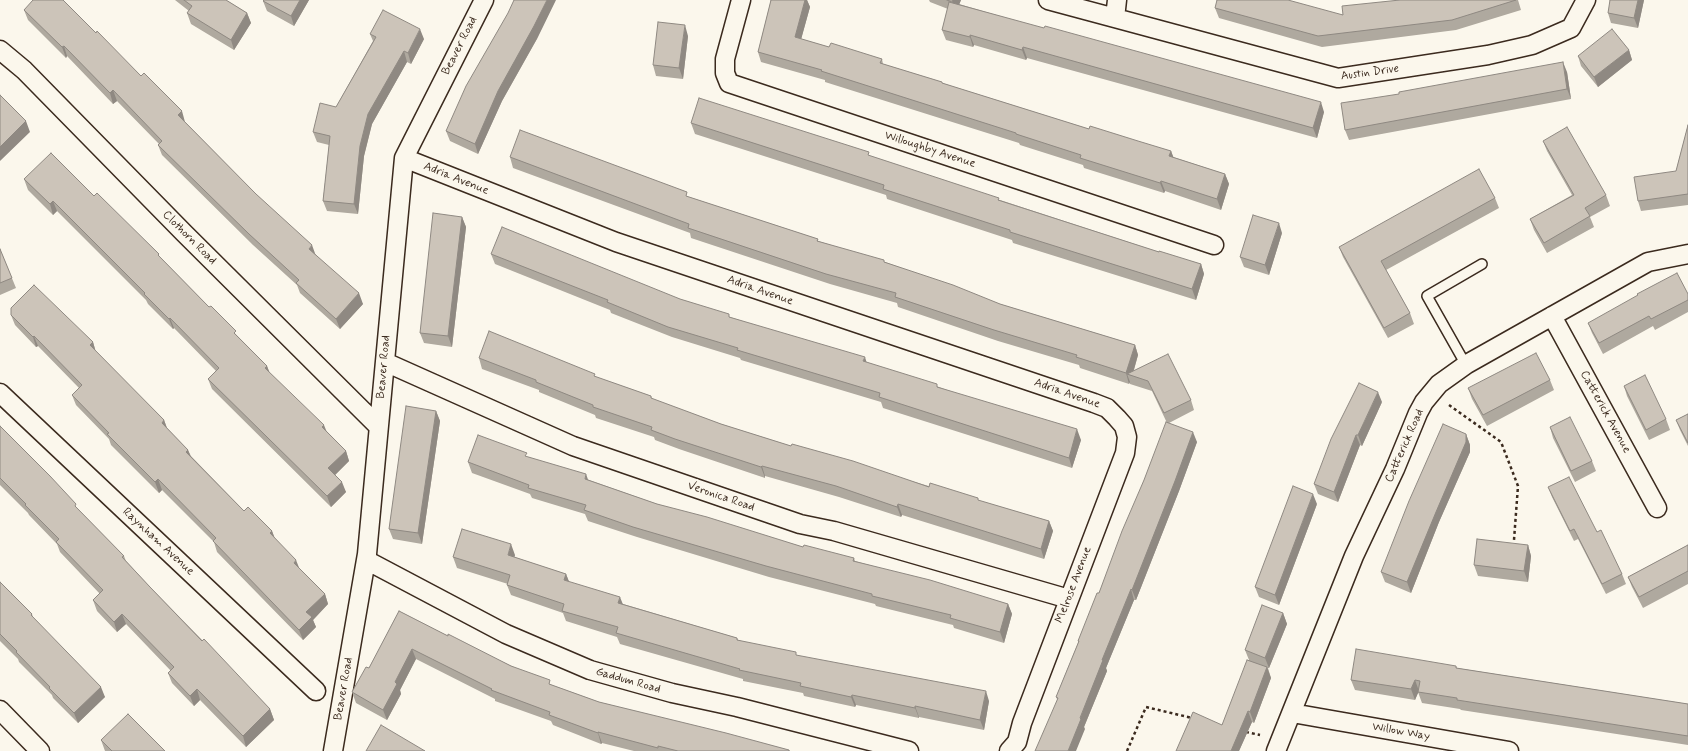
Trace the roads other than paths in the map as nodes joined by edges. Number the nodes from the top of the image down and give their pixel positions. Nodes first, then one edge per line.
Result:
1 (484, 0) edge
2 (742, 0) edge
3 (1048, 0) edge
4 (1117, 0) edge
5 (1586, 0) edge
6 (1115, 18) junction
7 (0, 50) edge
8 (404, 158) junction
9 (1214, 245) dead end
10 (1688, 254) edge
11 (1482, 264) dead end
12 (1552, 316) junction
13 (385, 362) junction
14 (1466, 365) junction
15 (0, 393) edge
16 (1117, 418) joint
17 (378, 426) junction
18 (1658, 508) dead end
19 (366, 560) junction
20 (1069, 599) junction
21 (316, 691) dead end
22 (0, 710) edge
23 (1292, 713) junction
24 (1278, 746) edge
25 (40, 751) edge
26 (333, 751) edge
27 (909, 751) edge
28 (1009, 751) edge
29 (1509, 751) edge

1 - 8 street, Beaver Road
2 - 9 street, Willoughby Avenue
3 - 6 street, Austin Drive
4 - 6 street
5 - 6 street, Austin Drive
7 - 17 street, Clothorn Road
8 - 13 street, Beaver Road
8 - 16 street, Adria Avenue
10 - 12 street, Catterick Road
11 - 14 lane
12 - 14 street, Catterick Road
12 - 18 street, Catterick Avenue
13 - 17 street, Beaver Road
13 - 20 street, Veronica Road
14 - 23 street, Catterick Road
15 - 21 street, Raynham Avenue
16 - 20 street, Melrose Avenue
17 - 19 street, Beaver Road
19 - 26 street, Beaver Road
19 - 27 street, Gaddum Road
20 - 28 street, Melrose Avenue
22 - 25 street
23 - 24 street, Catterick Road
23 - 29 street, Willow Way

